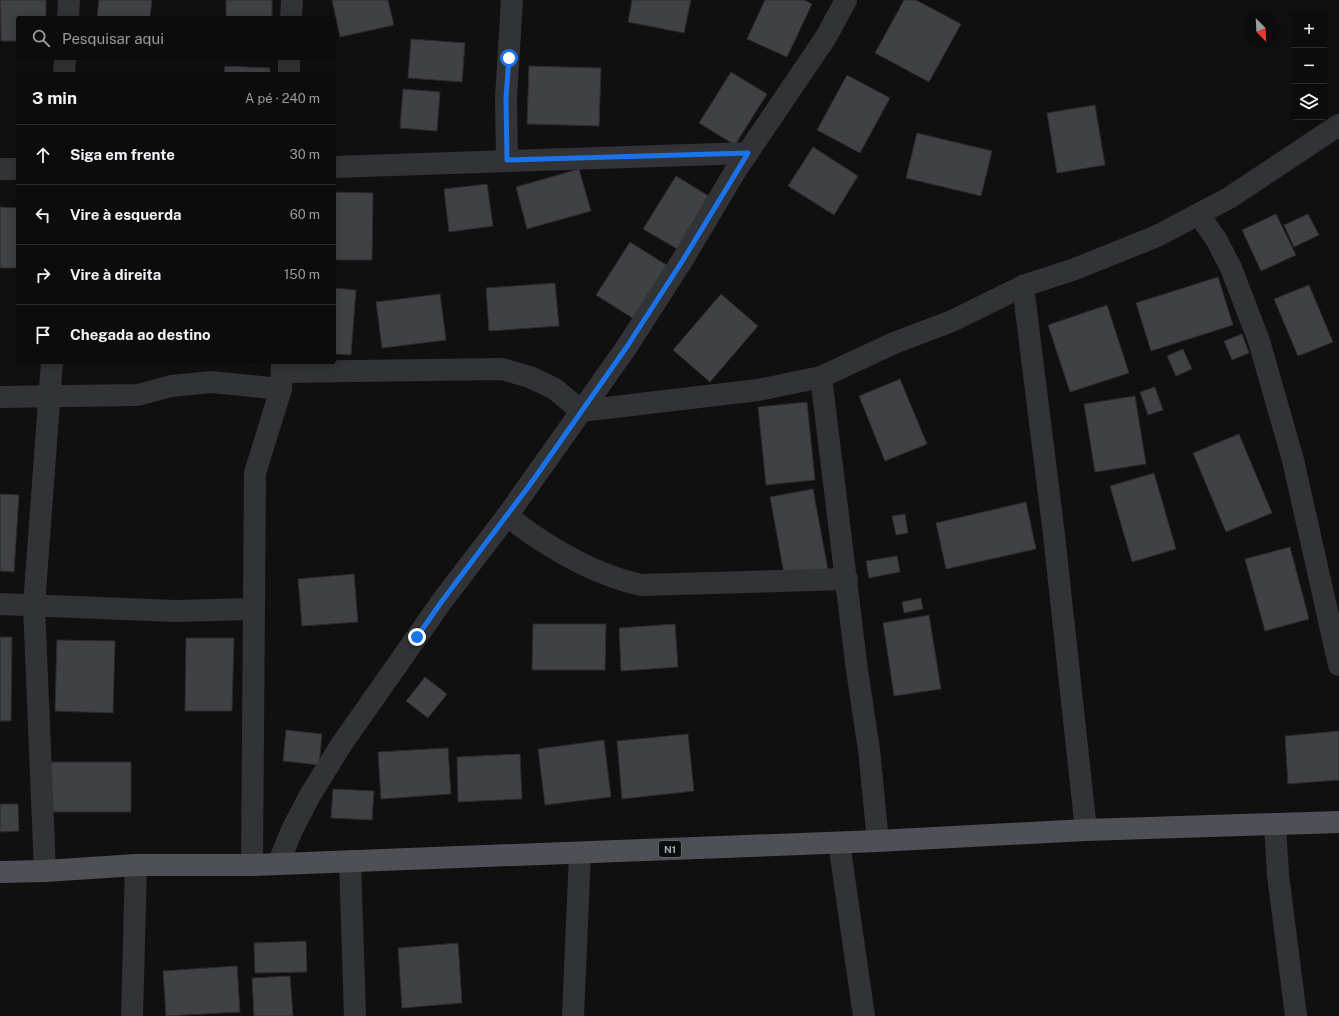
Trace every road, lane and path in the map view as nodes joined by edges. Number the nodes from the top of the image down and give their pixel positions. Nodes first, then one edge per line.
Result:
1 (69, 0) edge
2 (292, 0) edge
3 (512, 0) edge
4 (846, 0) edge
5 (68, 16) edge
6 (291, 16) edge
7 (65, 60) edge
8 (289, 60) edge
9 (64, 72) edge
10 (289, 72) edge
11 (1339, 125) edge
12 (748, 153) junction
13 (507, 160) junction
14 (336, 167) edge
15 (0, 169) edge
16 (16, 169) edge
17 (1200, 215) junction
18 (1023, 286) junction
19 (52, 364) edge
20 (282, 374) edge
21 (821, 377) junction
22 (50, 396) junction
23 (0, 397) edge
24 (582, 411) junction
25 (507, 516) junction
26 (847, 579) junction
27 (0, 604) edge
28 (34, 605) junction
29 (253, 609) junction
30 (1339, 665) edge
31 (1339, 822) edge
32 (1275, 824) junction
33 (1086, 830) junction
34 (878, 841) junction
35 (839, 843) junction
36 (580, 853) junction
37 (350, 861) junction
38 (278, 864) junction
39 (136, 865) junction
40 (252, 865) junction
41 (45, 871) junction
42 (0, 872) edge
43 (132, 1016) edge
44 (355, 1016) edge
45 (573, 1016) edge
46 (864, 1016) edge
47 (1296, 1016) edge

1 - 5 street
2 - 6 street
3 - 13 street
4 - 12 street
7 - 9 street
8 - 10 street
11 - 17 street
12 - 13 street
12 - 24 street
13 - 14 street
15 - 16 street
17 - 18 street
17 - 30 street
18 - 21 street
18 - 33 street
19 - 22 street
20 - 22 street
20 - 24 street
20 - 29 street
21 - 24 street
21 - 26 street
22 - 23 street
22 - 28 street
24 - 25 street
25 - 26 street
25 - 38 street
26 - 34 street
27 - 28 street
28 - 29 street
28 - 41 street
29 - 40 street
31 - 32 main road, N1
32 - 33 main road, N1
32 - 47 street
33 - 34 main road, N1
34 - 35 main road, N1
35 - 36 main road, N1
35 - 46 street
36 - 37 main road, N1
36 - 45 street
37 - 38 main road, N1
37 - 44 street
38 - 40 main road, N1
39 - 40 main road, N1
39 - 41 main road, N1
39 - 43 street
41 - 42 main road, N1

